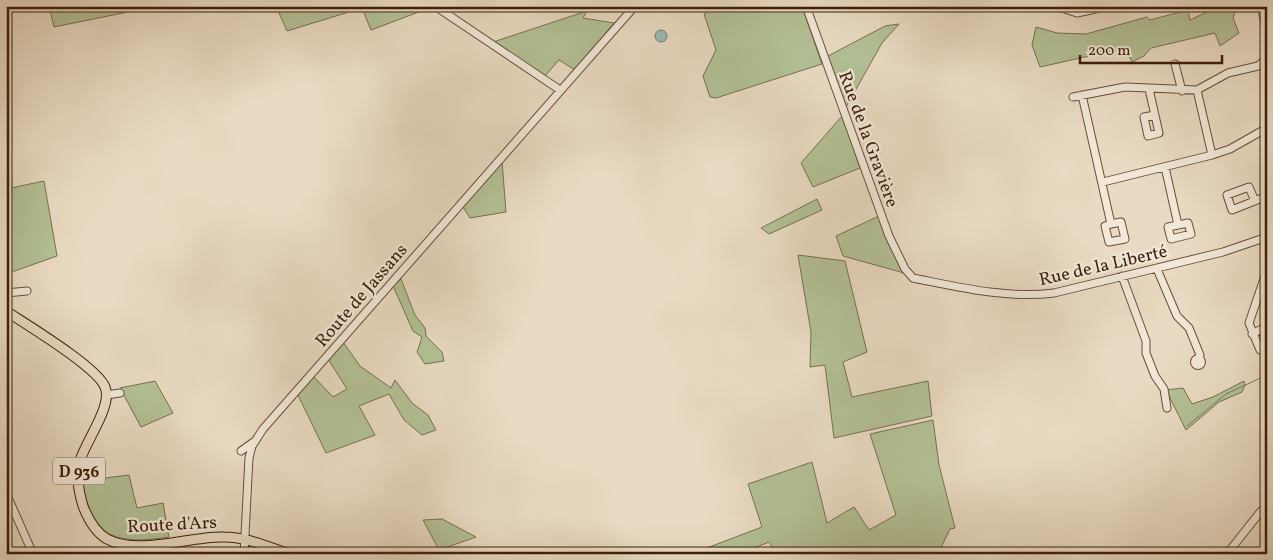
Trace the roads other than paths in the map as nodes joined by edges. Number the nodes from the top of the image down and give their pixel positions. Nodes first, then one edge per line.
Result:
1 (435, 6) edge
2 (635, 6) edge
3 (806, 6) edge
4 (1056, 6) edge
5 (1109, 6) edge
6 (1260, 6) edge
7 (1267, 31) edge
8 (1267, 58) edge
9 (1175, 64) dead end
10 (1149, 89) junction
11 (1197, 90) junction
12 (1182, 91) junction
13 (558, 92) junction
14 (1082, 95) junction
15 (1073, 97) dead end
16 (1154, 115) dead end
17 (1267, 128) edge
18 (1212, 155) junction
19 (1165, 167) junction
20 (1103, 182) junction
21 (1267, 196) edge
22 (1255, 201) dead end
23 (1111, 224) dead end
24 (1178, 225) dead end
25 (1265, 237) edge
26 (1157, 269) junction
27 (1267, 270) edge
28 (1122, 276) junction
29 (913, 278) joint
30 (27, 291) dead end
31 (6, 293) edge
32 (6, 311) edge
33 (1252, 334) junction
34 (1267, 339) edge
35 (1267, 350) edge
36 (1199, 358) dead end
37 (120, 394) dead end
38 (106, 395) junction
39 (1167, 408) dead end
40 (256, 440) junction
41 (241, 451) dead end
42 (6, 493) edge
43 (1267, 513) edge
44 (244, 539) junction
45 (33, 554) edge
46 (244, 554) edge
47 (290, 554) edge
48 (1228, 554) edge

1 - 13 street
2 - 13 street, Route de Jassans
3 - 29 street, Rue de la Gravière
4 - 5 street
6 - 7 street
8 - 11 street
9 - 12 street
10 - 12 street
10 - 14 street
10 - 16 street
11 - 12 street
11 - 18 street
13 - 40 street, Route de Jassans
14 - 15 street
14 - 20 street
17 - 18 street
18 - 19 street
19 - 20 street
19 - 24 street
20 - 23 street
21 - 22 street
25 - 26 street, Rue de la Liberté
26 - 28 street, Rue de la Liberté
26 - 36 street
27 - 33 street
28 - 29 street, Rue de la Liberté
28 - 39 street
30 - 31 street
32 - 38 main road
33 - 34 street
33 - 35 street
37 - 38 street
38 - 44 main road, Route d'Ars / D 936
40 - 41 street
40 - 44 street, Route de Jassans
42 - 45 street
43 - 48 street
44 - 46 street, Route de Jassans
44 - 47 main road, Route d'Ars / D 936

